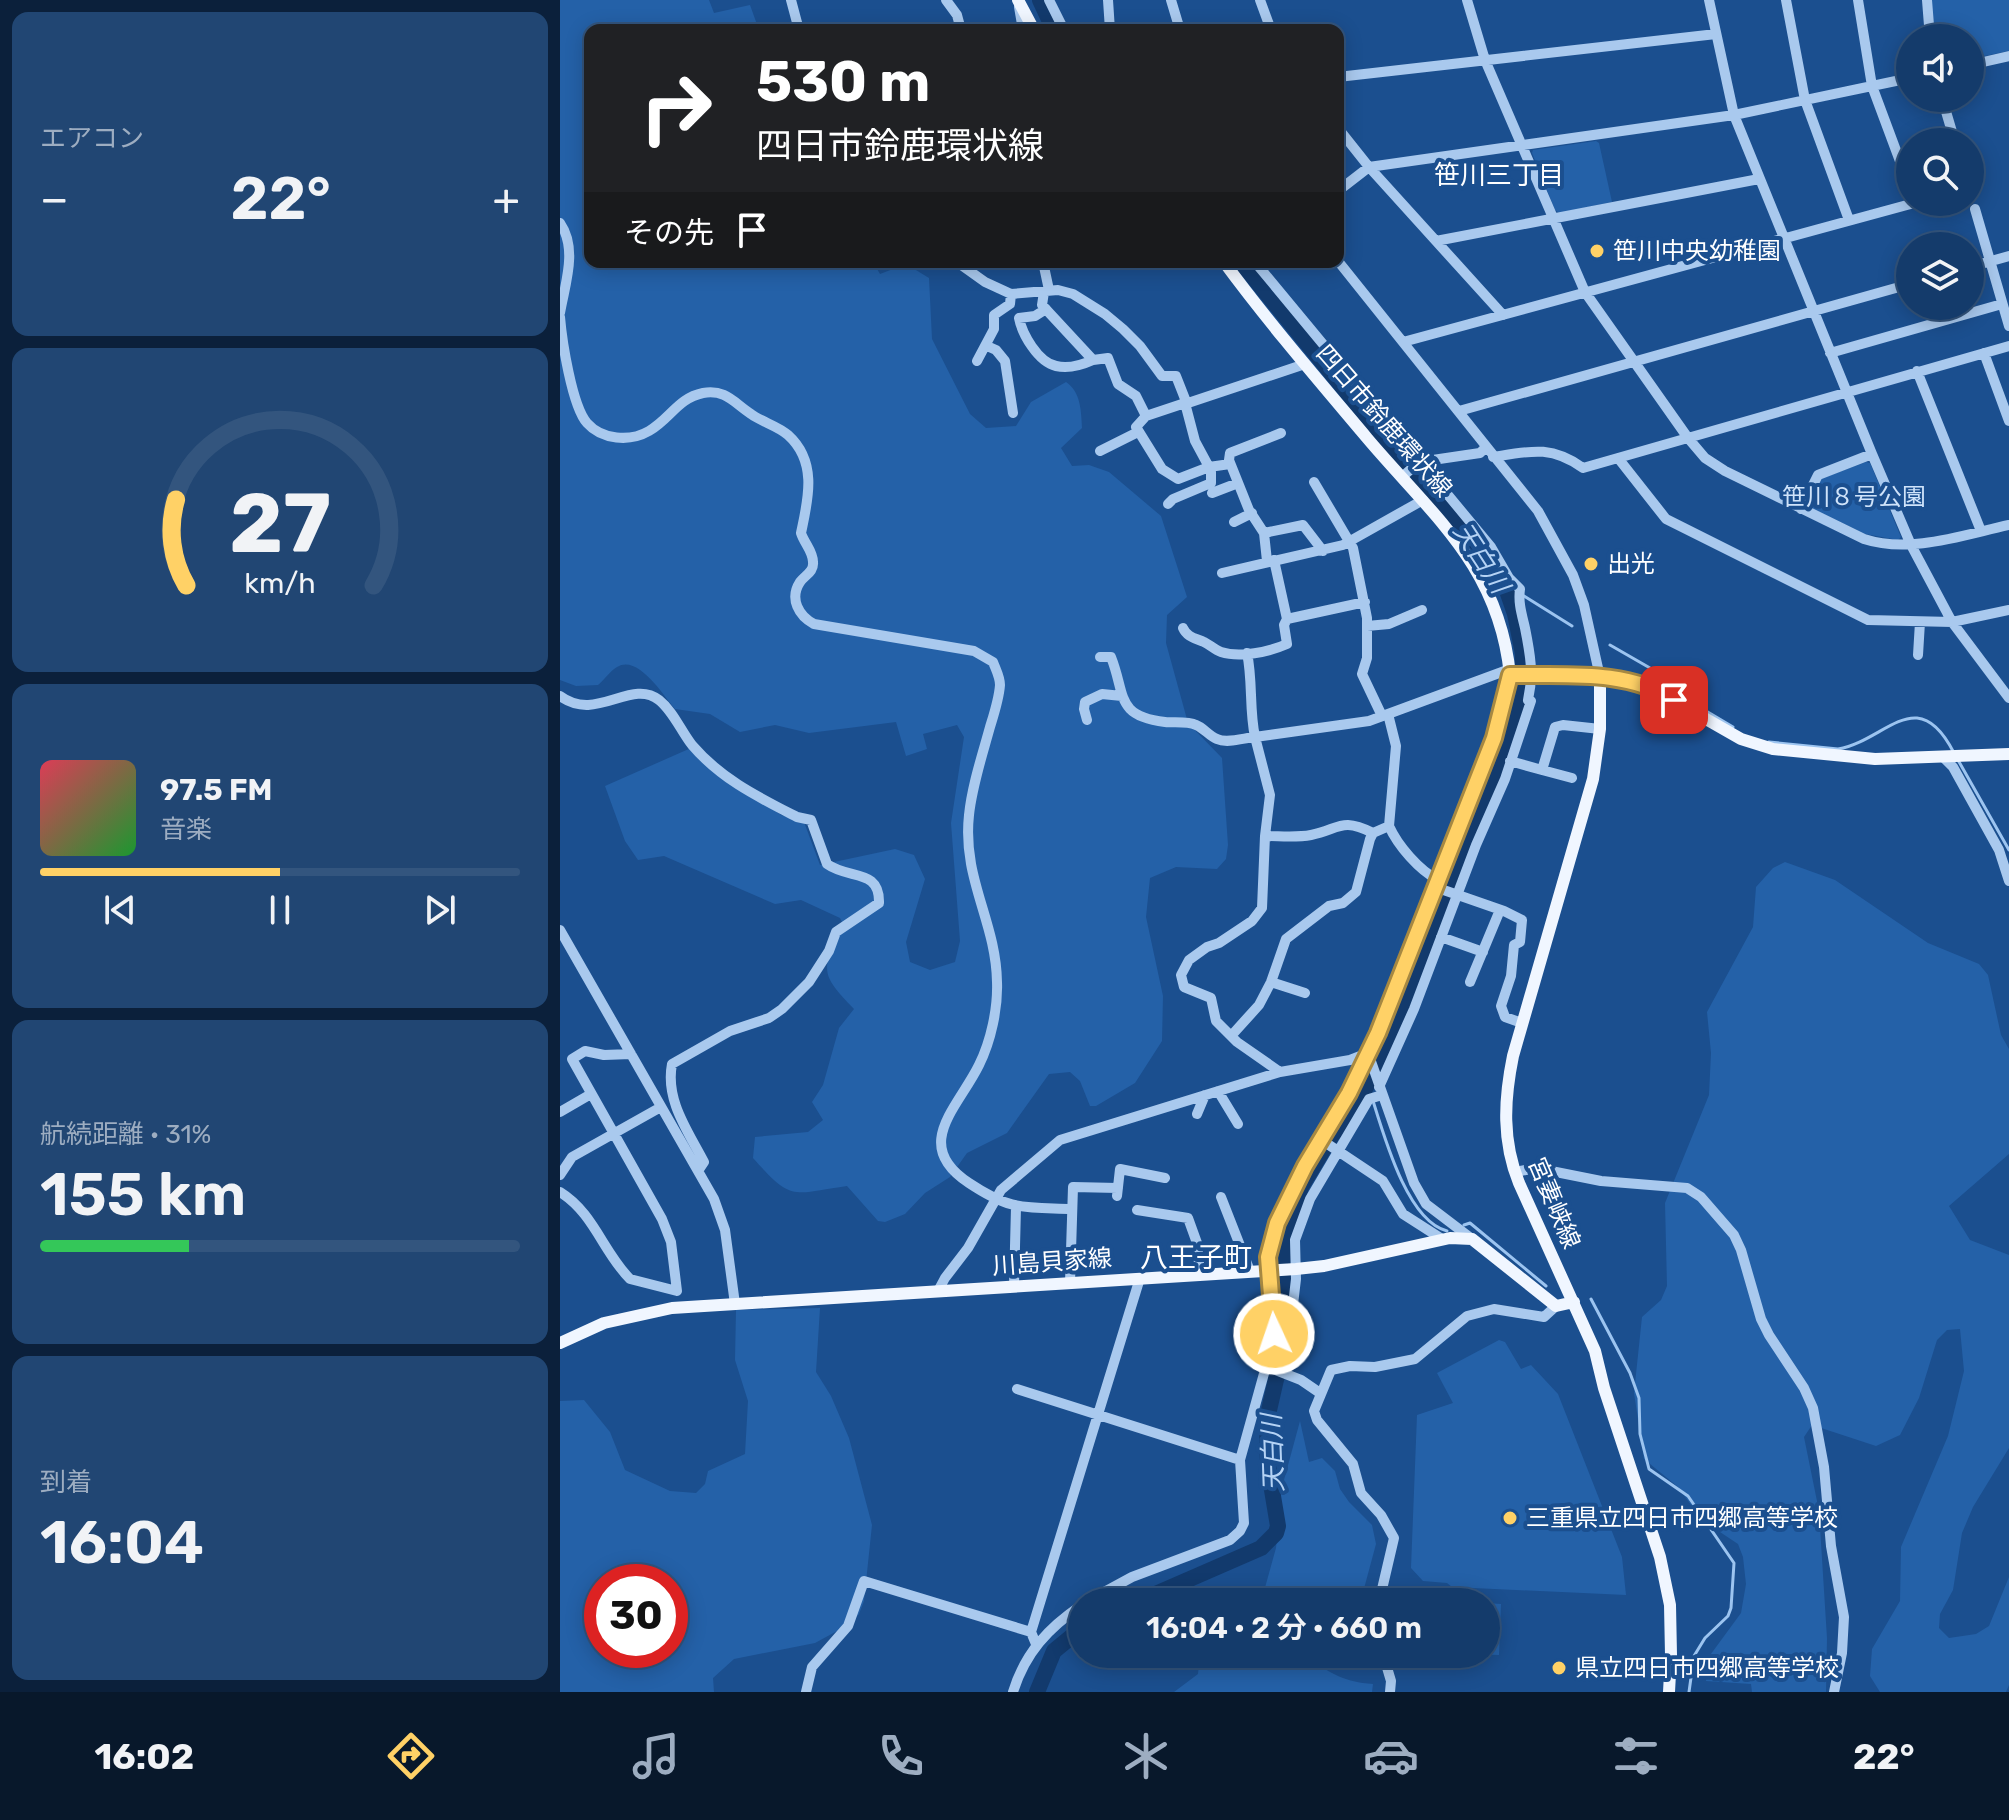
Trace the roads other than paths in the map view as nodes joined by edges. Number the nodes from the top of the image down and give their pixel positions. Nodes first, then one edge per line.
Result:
1 (791, 0) edge
2 (946, 0) edge
3 (1049, 0) edge
4 (1108, 0) edge
5 (1171, 0) edge
6 (1260, 0) edge
7 (1467, 0) edge
8 (1709, 0) edge
9 (1786, 0) edge
10 (1858, 0) edge
11 (1927, 0) edge
12 (1018, 1) edge
13 (797, 24) edge
14 (959, 24) edge
15 (1022, 24) edge
16 (1031, 24) edge
17 (1061, 24) edge
18 (1110, 24) edge
19 (1178, 24) edge
20 (1269, 24) edge
21 (1929, 24) edge
22 (1716, 34) junction
23 (2009, 56) edge
24 (1485, 60) junction
25 (1984, 62) edge
26 (1344, 76) edge
27 (1896, 81) edge
28 (1872, 86) junction
29 (1805, 100) junction
30 (1734, 115) junction
31 (1344, 136) edge
32 (1522, 145) junction
33 (1896, 150) edge
34 (1369, 167) junction
35 (1759, 179) junction
36 (1344, 186) edge
37 (1896, 207) edge
38 (1977, 216) edge
39 (1553, 218) junction
40 (1849, 220) junction
41 (560, 223) edge
42 (1783, 239) junction
43 (1436, 241) junction
44 (2009, 256) edge
45 (1989, 262) junction
46 (1984, 263) edge
47 (965, 268) edge
48 (1044, 268) edge
49 (1229, 268) edge
50 (1260, 268) edge
51 (1344, 268) edge
52 (1896, 288) edge
53 (1046, 291) junction
54 (1585, 292) junction
55 (1011, 294) junction
56 (2002, 304) junction
57 (1046, 309) junction
58 (1813, 311) junction
59 (560, 315) edge
60 (1503, 315) junction
61 (2009, 326) edge
62 (1403, 342) junction
63 (987, 346) junction
64 (2009, 346) edge
65 (1830, 353) junction
66 (1984, 353) junction
67 (1093, 360) junction
68 (977, 361) dead end
69 (1635, 363) junction
70 (1305, 364) junction
71 (1917, 371) junction
72 (1846, 391) junction
73 (1186, 404) junction
74 (1459, 411) junction
75 (1013, 413) dead end
76 (1146, 416) junction
77 (2009, 421) edge
78 (1138, 432) junction
79 (1281, 433) dead end
80 (1688, 438) junction
81 (1486, 447) junction
82 (1100, 451) dead end
83 (1872, 454) junction
84 (1493, 457) junction
85 (1618, 458) junction
86 (1419, 462) junction
87 (1230, 464) junction
88 (1210, 468) junction
89 (1402, 477) junction
90 (1314, 482) dead end
91 (1238, 483) junction
92 (1212, 493) dead end
93 (1423, 500) junction
94 (1168, 504) dead end
95 (1801, 509) junction
96 (1252, 513) junction
97 (1234, 522) dead end
98 (2009, 525) edge
99 (1981, 531) junction
100 (1264, 533) junction
101 (1348, 543) junction
102 (1911, 545) junction
103 (1323, 551) junction
104 (1270, 561) junction
105 (1222, 573) dead end
106 (1365, 602) junction
107 (1422, 610) dead end
108 (2008, 612) edge
109 (1287, 619) junction
110 (1920, 622) junction
111 (1952, 622) junction
112 (1367, 626) junction
113 (1183, 628) dead end
114 (1247, 653) junction
115 (1918, 655) dead end
116 (1100, 657) dead end
117 (1510, 672) junction
118 (1532, 675) junction
119 (1600, 677) junction
120 (2003, 680) edge
121 (560, 696) edge
122 (1122, 696) junction
123 (2009, 698) edge
124 (1385, 715) junction
125 (1087, 720) dead end
126 (1600, 729) junction
127 (1255, 737) junction
128 (2009, 754) edge
129 (1947, 757) junction
130 (1510, 761) junction
131 (1542, 770) junction
132 (1572, 778) dead end
133 (1389, 826) junction
134 (1373, 833) junction
135 (1265, 836) junction
136 (2009, 881) edge
137 (1437, 885) junction
138 (1457, 895) junction
139 (1500, 910) junction
140 (560, 930) edge
141 (1441, 937) junction
142 (1483, 952) junction
143 (1271, 982) junction
144 (1470, 982) dead end
145 (1305, 993) dead end
146 (1522, 1023) junction
147 (1231, 1036) junction
148 (1368, 1053) junction
149 (631, 1054) junction
150 (1280, 1072) junction
151 (1218, 1091) junction
152 (591, 1094) junction
153 (1205, 1095) junction
154 (1377, 1095) junction
155 (661, 1107) junction
156 (560, 1112) edge
157 (1197, 1114) dead end
158 (1238, 1124) dead end
159 (613, 1133) junction
160 (1322, 1139) junction
161 (1339, 1152) junction
162 (698, 1171) junction
163 (1515, 1172) junction
164 (560, 1175) edge
165 (1165, 1178) dead end
166 (560, 1192) edge
167 (1221, 1197) dead end
168 (994, 1200) junction
169 (1016, 1207) junction
170 (1072, 1209) junction
171 (1137, 1210) dead end
172 (1442, 1239) junction
173 (1472, 1239) junction
174 (1296, 1269) junction
175 (1268, 1270) junction
176 (1250, 1271) junction
177 (1200, 1274) junction
178 (1140, 1278) junction
179 (1070, 1283) junction
180 (1014, 1286) junction
181 (938, 1291) junction
182 (1574, 1302) junction
183 (735, 1304) junction
184 (1556, 1306) junction
185 (560, 1343) edge
186 (1265, 1366) junction
187 (1285, 1373) junction
188 (1017, 1389) dead end
189 (1320, 1393) junction
190 (1098, 1415) junction
191 (1240, 1460) junction
192 (1112, 1588) edge
193 (1382, 1588) edge
194 (1068, 1617) edge
195 (1031, 1632) junction
196 (1036, 1644) junction
197 (1387, 1668) edge
198 (806, 1692) edge
199 (1013, 1692) edge
200 (1390, 1692) edge
201 (1669, 1692) edge
202 (1834, 1692) edge

1 - 13 street
2 - 14 street
3 - 17 street
4 - 18 street
5 - 19 street
6 - 20 street
7 - 24 street
8 - 22 street
9 - 29 street
10 - 28 street
11 - 21 street
12 - 15 street
12 - 16 main road
22 - 24 street
22 - 30 street
23 - 25 street
24 - 26 street
24 - 32 street
27 - 28 street
28 - 29 street
28 - 33 street
29 - 30 street
29 - 40 street
30 - 32 street
30 - 35 street
31 - 34 street
32 - 34 street
32 - 39 street
34 - 36 street
34 - 43 street
35 - 39 street
35 - 42 street
37 - 40 street
38 - 45 street
39 - 43 street
39 - 54 street
40 - 42 street
41 - 59 street
42 - 54 street
42 - 58 street
43 - 60 street
44 - 45 street
45 - 46 street
45 - 56 street
47 - 55 street
48 - 53 street
49 - 70 main road, 四日市鈴鹿環状線
50 - 86 street
51 - 62 street
52 - 58 street
53 - 55 street
53 - 57 street
53 - 73 street
54 - 60 street
54 - 69 street
55 - 63 street
56 - 61 street
56 - 65 street
57 - 67 street
57 - 67 street
58 - 65 street
58 - 69 street
59 - 168 street
60 - 62 street
62 - 74 street
63 - 68 street
63 - 75 street
64 - 66 street
65 - 72 street
66 - 71 street
66 - 77 street
67 - 76 street
69 - 74 street
69 - 80 street
70 - 73 street
70 - 89 main road, 四日市鈴鹿環状線
71 - 72 street
71 - 99 street
72 - 80 street
72 - 83 street
73 - 76 street
73 - 88 street
74 - 81 street
76 - 78 street
78 - 82 street
78 - 88 street
79 - 87 street
80 - 85 street
80 - 95 street
81 - 84 street
81 - 86 street
83 - 95 street
83 - 102 street
84 - 85 street
84 - 119 street
85 - 110 street
86 - 89 street
86 - 118 street
87 - 88 street
87 - 91 street
88 - 94 street
89 - 93 main road, 四日市鈴鹿環状線
90 - 101 street
91 - 92 street
91 - 96 street
93 - 101 street
93 - 117 main road, 四日市鈴鹿環状線
95 - 102 street
96 - 97 street
96 - 100 street
98 - 99 street
99 - 102 street
100 - 103 street
100 - 104 street
101 - 103 street
101 - 106 street
102 - 111 street
103 - 104 street
104 - 105 street
104 - 109 street
106 - 109 street
106 - 112 street
107 - 112 street
108 - 111 street
109 - 114 street
110 - 111 street
110 - 115 street
111 - 120 street
112 - 124 street
113 - 114 street
114 - 127 street
116 - 122 street
117 - 118 main road
117 - 124 street
117 - 137 street
118 - 119 main road
118 - 130 street
119 - 126 main road, 宮妻峡線
119 - 129 main road
120 - 123 street
121 - 162 street
122 - 125 street
122 - 127 street
124 - 127 street
124 - 133 street
126 - 131 street
126 - 146 main road, 宮妻峡線
127 - 135 street
128 - 129 main road
129 - 136 street
130 - 131 street
130 - 138 street
131 - 132 street
133 - 134 street
133 - 137 street
134 - 135 street
134 - 143 street
135 - 147 street
137 - 138 street
137 - 148 street
138 - 139 street
138 - 141 street
139 - 142 street
139 - 146 street
140 - 149 street
141 - 142 street
141 - 154 street
142 - 144 street
143 - 145 street
143 - 147 street
146 - 163 main road, 宮妻峡線
147 - 150 street
148 - 150 street
148 - 154 street
148 - 160 street
149 - 152 street
149 - 155 street
150 - 151 street
151 - 153 street
151 - 158 street
152 - 156 street
152 - 159 street
153 - 157 street
153 - 168 street
154 - 161 street
154 - 173 street
155 - 159 street
155 - 162 street
159 - 164 street
159 - 166 street
160 - 161 street
160 - 175 street
161 - 172 street
161 - 174 street
162 - 183 street
163 - 182 main road, 宮妻峡線
163 - 202 street
165 - 170 street
167 - 176 street
168 - 169 street
168 - 181 street
169 - 170 street
169 - 180 street
170 - 179 street
171 - 177 street
172 - 173 main road, 川島貝家線
172 - 174 main road, 川島貝家線
173 - 184 main road
174 - 175 main road, 川島貝家線
174 - 187 street
175 - 176 main road, 川島貝家線
175 - 186 street
176 - 177 main road, 川島貝家線
177 - 178 main road, 川島貝家線
178 - 179 main road, 川島貝家線
178 - 190 street
179 - 180 main road, 川島貝家線
180 - 181 main road, 川島貝家線
181 - 183 main road, 川島貝家線
182 - 184 main road
182 - 201 main road, 宮妻峡線
183 - 185 main road, 川島貝家線
184 - 189 street
186 - 187 street
186 - 191 street
187 - 189 street
188 - 190 street
189 - 193 street
190 - 191 street
190 - 195 street
191 - 192 street
194 - 196 street
195 - 196 street
195 - 198 street
196 - 199 street
197 - 200 street

